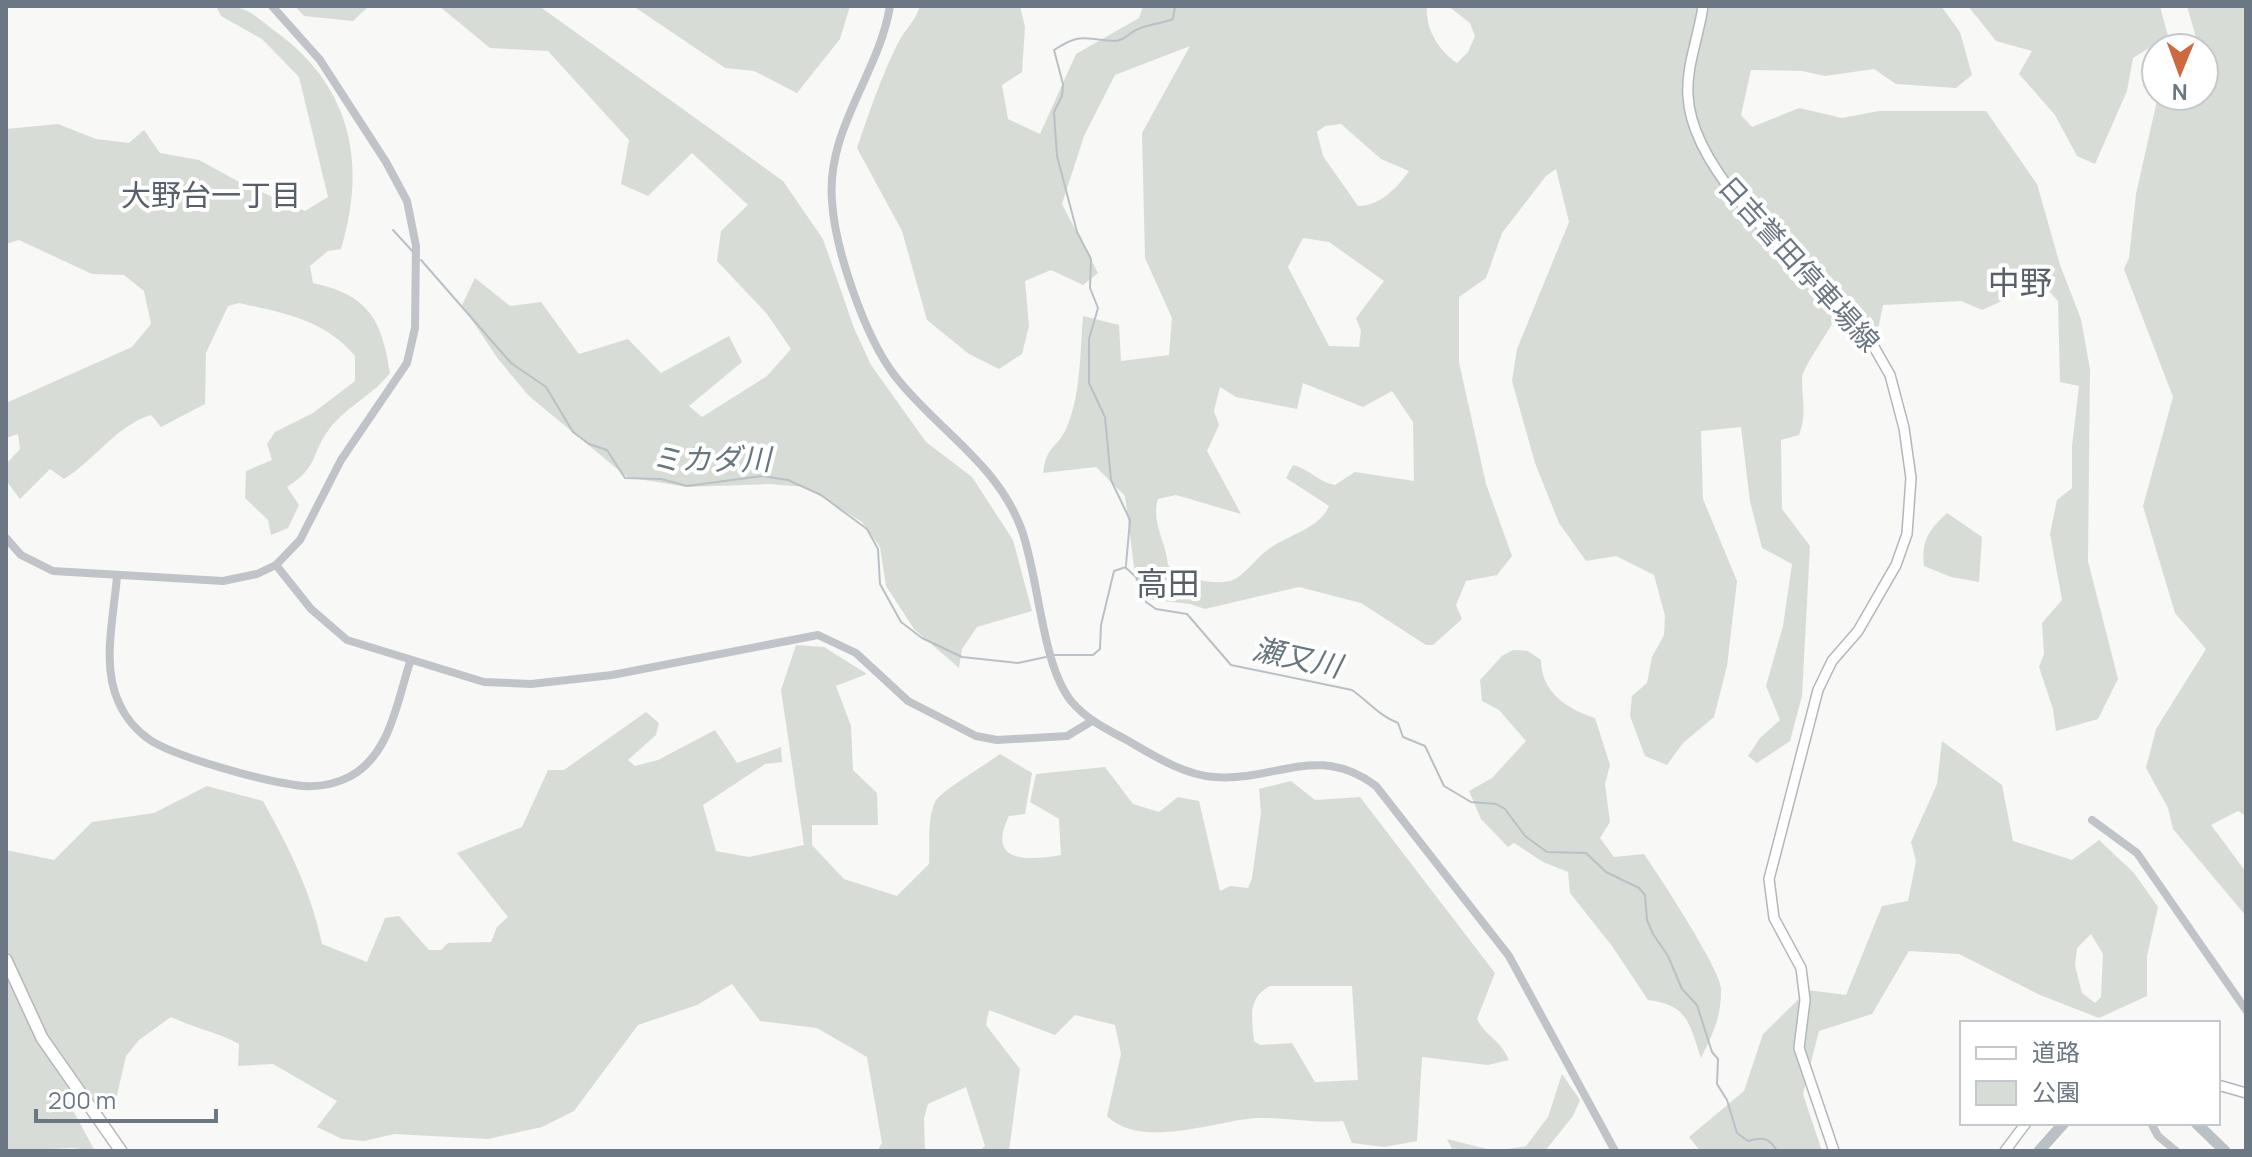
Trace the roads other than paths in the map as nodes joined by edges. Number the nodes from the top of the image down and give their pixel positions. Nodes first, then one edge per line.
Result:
1 (272, 6) edge
2 (890, 6) edge
3 (1703, 6) edge
4 (6, 538) edge
5 (276, 565) junction
6 (117, 576) junction
7 (410, 662) junction
8 (1092, 721) junction
9 (2092, 820) dead end
10 (6, 960) edge
11 (2246, 1010) edge
12 (2220, 1086) edge
13 (2246, 1093) edge
14 (2024, 1125) edge
15 (2152, 1125) edge
16 (121, 1151) edge
17 (1615, 1151) edge
18 (1834, 1151) edge
19 (2005, 1151) edge
20 (2176, 1151) edge

1 - 5 street
2 - 8 street
3 - 18 main road, 日吉誉田停車場線
4 - 6 street
5 - 6 street
5 - 7 street
6 - 7 street
7 - 8 street
8 - 17 street
9 - 11 street
10 - 16 main road
12 - 13 main road
14 - 19 main road
15 - 20 street

